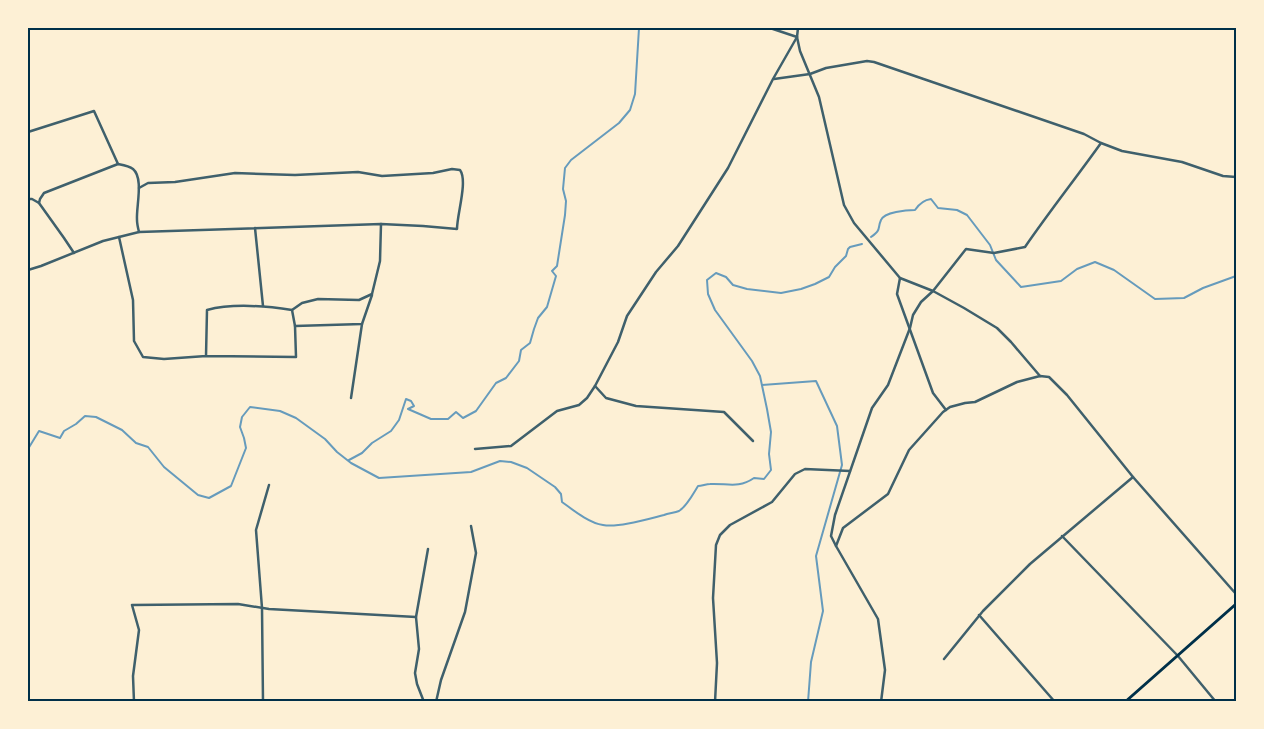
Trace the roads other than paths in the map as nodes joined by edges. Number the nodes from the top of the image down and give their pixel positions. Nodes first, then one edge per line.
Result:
1 (770, 28) edge
2 (798, 28) edge
3 (797, 37) junction
4 (810, 74) junction
5 (773, 79) junction
6 (28, 132) edge
7 (1101, 143) junction
8 (118, 164) junction
9 (1236, 177) edge
10 (139, 188) junction
11 (28, 199) edge
12 (39, 203) junction
13 (381, 224) junction
14 (255, 228) junction
15 (139, 232) junction
16 (119, 237) junction
17 (74, 253) junction
18 (28, 270) edge
19 (900, 278) junction
20 (933, 291) junction
21 (372, 294) junction
22 (263, 306) junction
23 (292, 310) junction
24 (362, 324) junction
25 (295, 326) junction
26 (910, 328) junction
27 (206, 356) junction
28 (1040, 376) junction
29 (594, 386) junction
30 (351, 398) dead end
31 (946, 410) junction
32 (753, 441) dead end
33 (475, 449) dead end
34 (850, 471) junction
35 (1133, 477) junction
36 (269, 485) dead end
37 (471, 526) dead end
38 (1062, 536) junction
39 (836, 546) junction
40 (428, 549) dead end
41 (1236, 594) edge
42 (1236, 604) edge
43 (262, 608) junction
44 (979, 615) junction
45 (416, 617) junction
46 (1178, 656) junction
47 (944, 659) dead end
48 (134, 702) edge
49 (263, 702) edge
50 (424, 702) edge
51 (436, 702) edge
52 (714, 702) edge
53 (881, 702) edge
54 (1055, 702) edge
55 (1125, 702) edge
56 (1216, 702) edge

1 - 3 street
2 - 3 street
3 - 4 street
3 - 5 street
4 - 5 street
4 - 7 street
4 - 19 street
5 - 29 street
6 - 8 street
7 - 9 street
7 - 20 street
8 - 10 street
8 - 12 street
10 - 13 street
10 - 15 street
11 - 12 street
12 - 17 street
13 - 14 street
13 - 21 street
14 - 15 street
14 - 22 street
15 - 16 street
16 - 17 street
16 - 27 street
17 - 18 street
19 - 20 street
19 - 26 street
20 - 26 street
20 - 28 street
21 - 23 street
21 - 24 street
22 - 23 street
22 - 27 street
23 - 25 street
24 - 25 street
24 - 30 street
25 - 27 street
26 - 31 street
26 - 34 street
28 - 31 street
28 - 35 street
29 - 32 street
29 - 33 street
31 - 39 street
34 - 39 street
34 - 52 street
35 - 38 street
35 - 41 street
36 - 43 street
37 - 51 street
38 - 44 street
38 - 46 street
39 - 53 street
40 - 45 street
42 - 46 main road
43 - 45 street
43 - 48 street
43 - 49 street
44 - 47 street
44 - 54 street
45 - 50 street
46 - 55 main road
46 - 56 street

